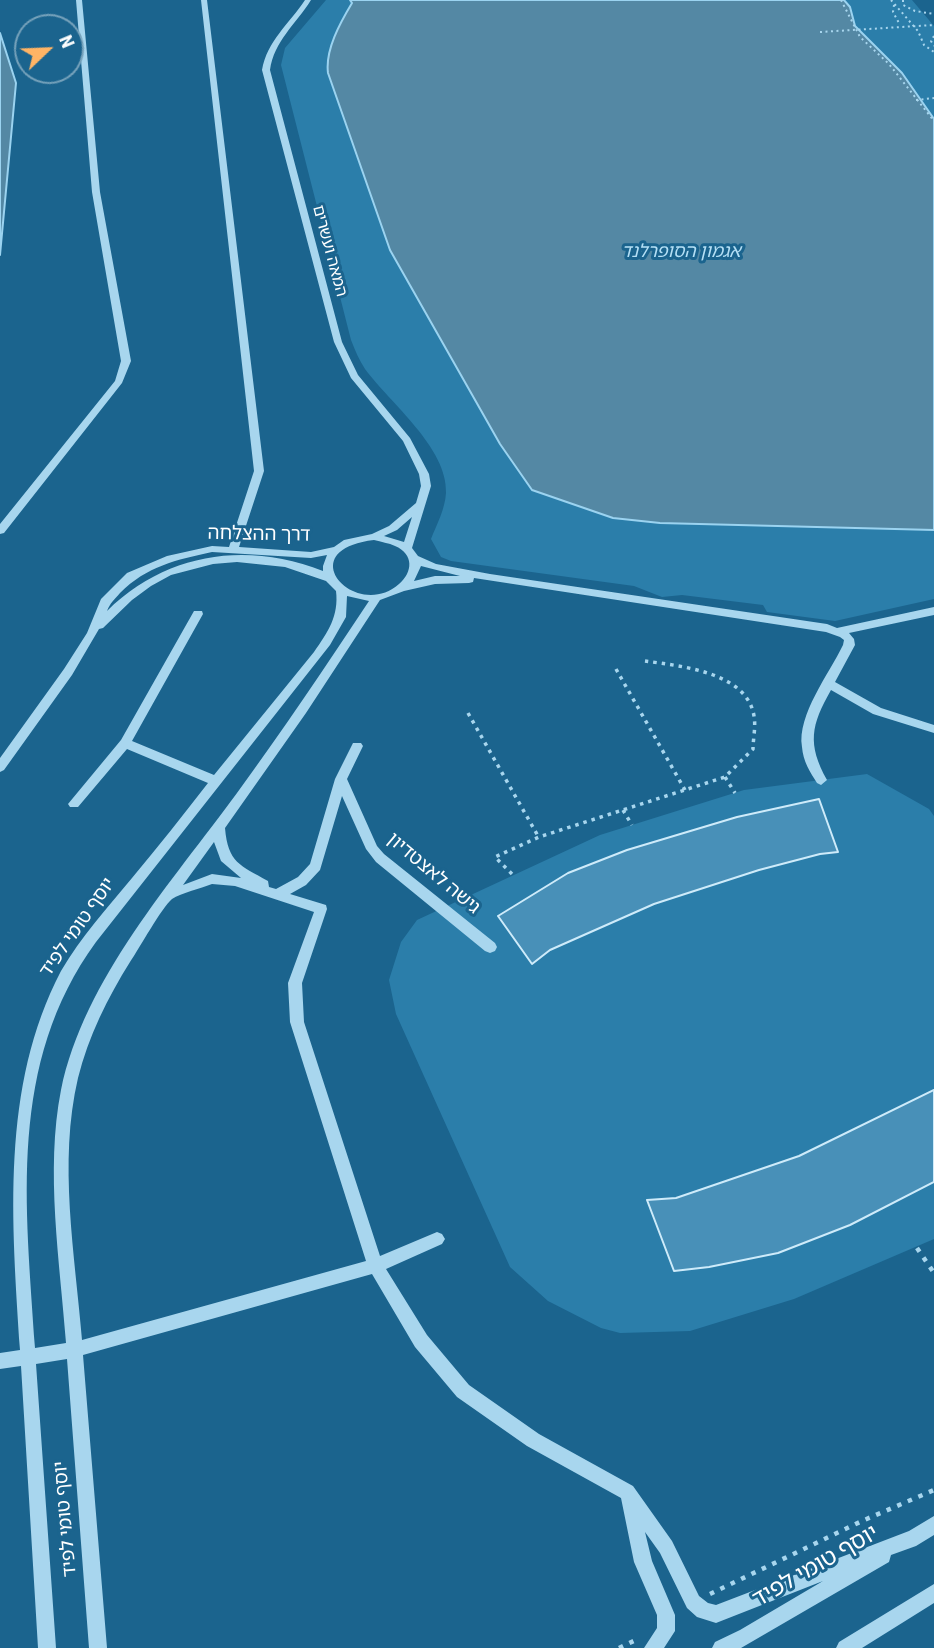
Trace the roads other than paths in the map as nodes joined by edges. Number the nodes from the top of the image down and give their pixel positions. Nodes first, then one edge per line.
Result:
1 (79, 0) edge
2 (204, 0) edge
3 (307, 0) edge
4 (422, 500) junction
5 (0, 531) edge
6 (374, 537) junction
7 (234, 548) junction
8 (407, 548) junction
9 (336, 550) junction
10 (415, 559) junction
11 (329, 578) junction
12 (490, 578) junction
13 (404, 587) junction
14 (341, 590) junction
15 (377, 597) junction
16 (934, 611) edge
17 (198, 614) dead end
18 (839, 631) junction
19 (92, 633) junction
20 (830, 684) junction
21 (934, 729) edge
22 (125, 743) junction
23 (356, 746) dead end
24 (0, 767) edge
25 (341, 779) junction
26 (821, 780) dead end
27 (216, 781) junction
28 (74, 804) dead end
29 (219, 828) junction
30 (279, 894) junction
31 (170, 895) junction
32 (490, 947) dead end
33 (437, 1239) dead end
34 (375, 1266) junction
35 (74, 1350) junction
36 (27, 1355) junction
37 (0, 1361) edge
38 (627, 1492) junction
39 (934, 1525) edge
40 (915, 1537) junction
41 (934, 1593) edge
42 (47, 1648) edge
43 (98, 1648) edge
44 (653, 1648) edge
45 (721, 1648) edge
46 (845, 1648) edge

1 - 5 street
2 - 7 street
3 - 4 street, המאה ועשרים
4 - 6 street
4 - 8 street, המאה ועשרים
6 - 8 street
6 - 9 street
7 - 9 street, דרך ההצלחה
7 - 19 street, דרך ההצלחה
8 - 10 street
9 - 11 street
10 - 12 street
10 - 13 street
11 - 14 street
11 - 19 street, דרך ההצלחה
12 - 13 street
12 - 18 street
13 - 15 street
14 - 15 street
14 - 27 street, יוסף טומי לפיד
15 - 29 street, יוסף טומי לפיד
16 - 18 street
17 - 22 street
18 - 20 street
19 - 24 street, דרך ההצלחה
20 - 21 street
20 - 26 street
22 - 27 street
22 - 28 street
23 - 25 street
25 - 30 street
25 - 32 street, גישה לאצטדיון
27 - 36 street, יוסף טומי לפיד
29 - 30 street
29 - 31 street, יוסף טומי לפיד
30 - 31 street
30 - 34 street
31 - 35 street, יוסף טומי לפיד
33 - 34 street
34 - 35 street
34 - 38 street
35 - 36 street
35 - 43 street, יוסף טומי לפיד
36 - 37 street
36 - 42 street, יוסף טומי לפיד
38 - 40 street
38 - 44 street
39 - 40 street, יוסף טומי לפיד
40 - 45 street, יוסף טומי לפיד
41 - 46 street

